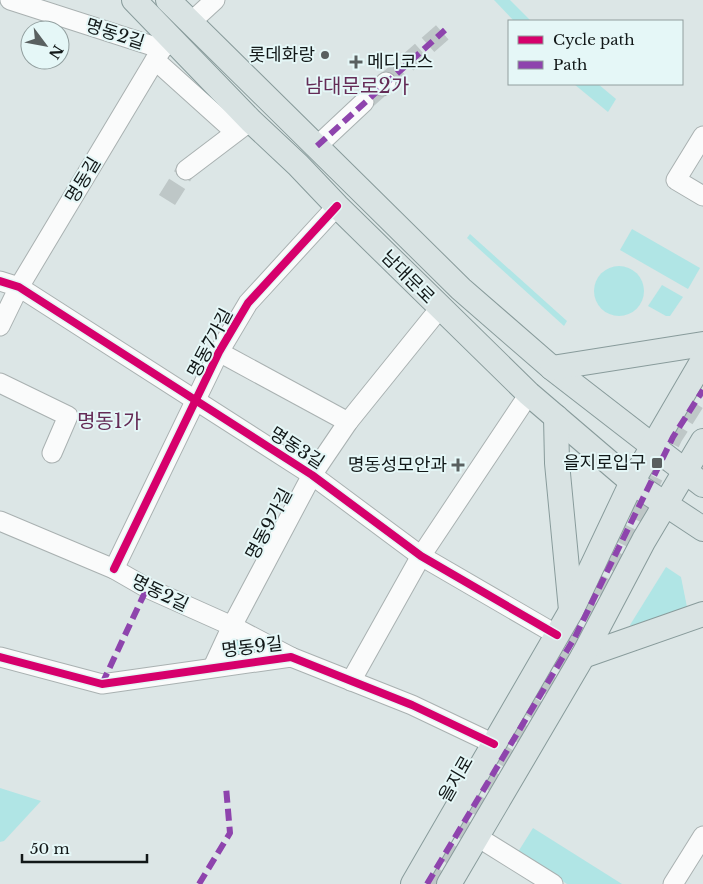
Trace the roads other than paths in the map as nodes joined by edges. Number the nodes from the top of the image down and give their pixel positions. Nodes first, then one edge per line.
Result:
1 (10, 0) edge
2 (134, 0) edge
3 (168, 0) edge
4 (215, 0) edge
5 (191, 22) junction
6 (163, 50) junction
7 (364, 102) tunnel mouth
8 (243, 127) junction
9 (703, 136) edge
10 (317, 146) junction
11 (186, 170) tunnel mouth
12 (703, 196) edge
13 (337, 206) junction
14 (0, 282) edge
15 (19, 288) junction
16 (440, 308) junction
17 (0, 326) edge
18 (703, 344) edge
19 (219, 352) junction
20 (703, 360) edge
21 (552, 368) junction
22 (0, 383) edge
23 (529, 394) junction
24 (196, 401) junction
25 (556, 417) junction
26 (348, 422) junction
27 (703, 441) edge
28 (653, 447) junction
29 (52, 453) dead end
30 (312, 475) junction
31 (694, 479) edge
32 (632, 482) junction
33 (665, 504) junction
34 (0, 521) edge
35 (703, 529) edge
36 (421, 556) junction
37 (114, 569) junction
38 (571, 611) junction
39 (703, 614) edge
40 (232, 626) junction
41 (557, 635) junction
42 (583, 656) junction
43 (0, 657) edge
44 (291, 657) junction
45 (213, 667) junction
46 (351, 681) junction
47 (494, 744) junction
48 (476, 836) junction
49 (703, 836) edge
50 (413, 884) edge
51 (449, 884) edge
52 (553, 884) edge
53 (673, 884) edge

1 - 6 street, 명동2길
2 - 6 main road, 남대문로
3 - 5 main road, 남대문로
4 - 5 street
5 - 10 main road, 남대문로
6 - 8 main road, 남대문로
6 - 15 street, 명동길
7 - 10 street
8 - 11 street
8 - 13 main road, 남대문로
9 - 12 street
10 - 21 main road, 남대문로
13 - 16 main road, 남대문로
13 - 19 street, 명동7가길
14 - 15 street, 명동3길
15 - 17 street, 명동길
15 - 24 street, 명동3길
16 - 23 main road, 남대문로
16 - 26 street, 명동9가길
18 - 21 main road
19 - 24 street, 명동7가길
19 - 26 street, 명동7가길
20 - 28 main road, 을지로
21 - 28 main road, 남대문로
22 - 29 street
23 - 25 main road, 남대문로
23 - 36 street
24 - 30 street, 명동3길
24 - 37 street, 명동7가길
25 - 32 main road, 남대문로
25 - 38 main road
26 - 30 street, 명동9가길
27 - 31 main road
28 - 31 main road, 남대문로
28 - 32 main road, 을지로
30 - 36 street, 명동3길
30 - 40 street, 명동9가길
31 - 33 main road
32 - 33 main road, 남대문로
32 - 38 main road, 을지로
33 - 35 main road, 남대문로
33 - 42 main road
34 - 37 street, 명동2길
36 - 41 street, 명동3길
36 - 46 street
37 - 40 street, 명동2길
38 - 41 main road, 을지로
39 - 42 main road
40 - 44 street, 명동2길
40 - 45 street, 명동9가길
41 - 47 main road, 을지로
42 - 48 main road
43 - 45 street, 명동9길
44 - 45 street, 명동9길
44 - 46 street, 명동9길
46 - 47 street, 명동9길
47 - 50 main road, 을지로
48 - 51 main road
48 - 52 street
49 - 53 street

